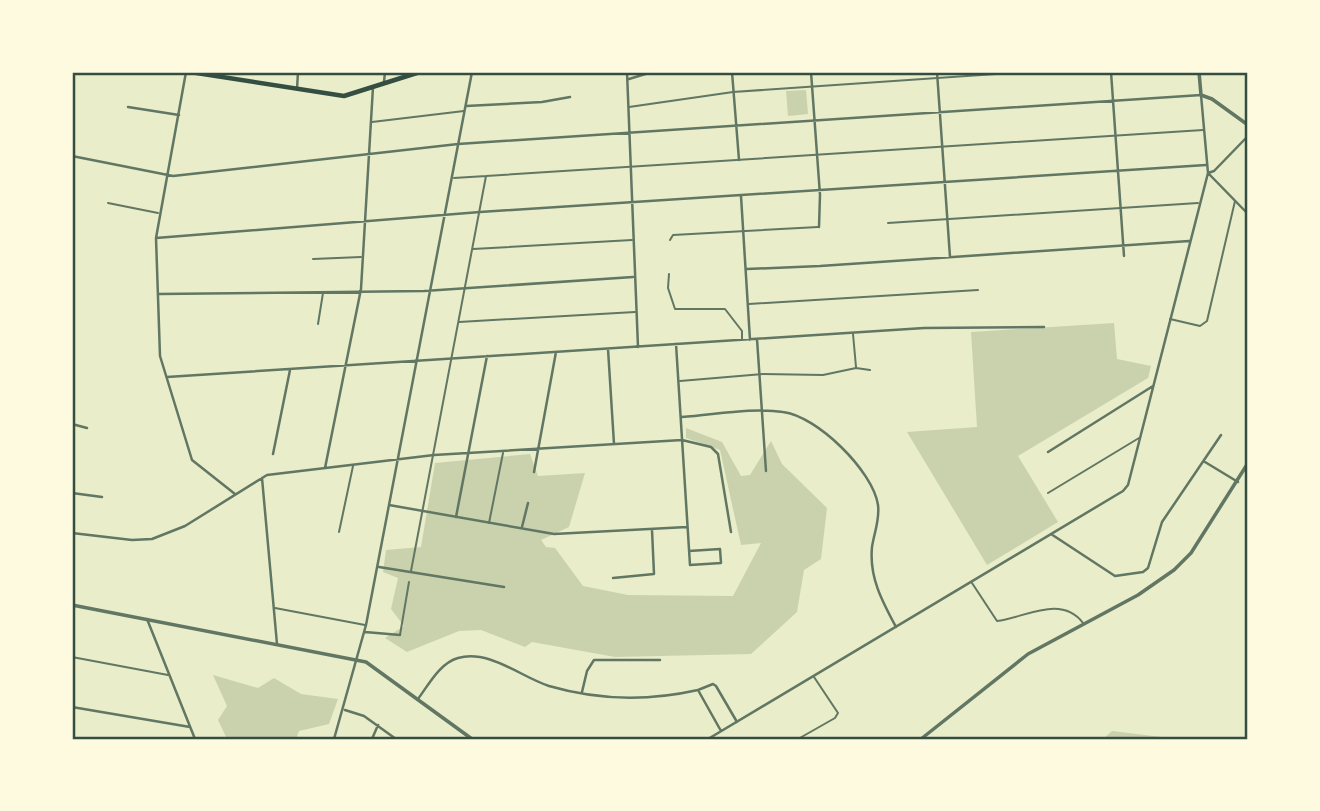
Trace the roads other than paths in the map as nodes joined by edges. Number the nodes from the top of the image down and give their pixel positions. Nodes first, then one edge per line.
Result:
1 (188, 72) edge
2 (298, 72) edge
3 (385, 72) edge
4 (420, 72) edge
5 (472, 72) edge
6 (627, 72) edge
7 (652, 72) edge
8 (732, 72) edge
9 (811, 72) edge
10 (937, 72) edge
11 (1025, 72) edge
12 (1111, 72) edge
13 (1199, 72) edge
14 (937, 78) junction
15 (627, 80) junction
16 (384, 83) junction
17 (812, 87) junction
18 (373, 88) junction
19 (297, 89) junction
20 (733, 92) junction
21 (1202, 95) junction
22 (570, 97) dead end
23 (1113, 101) junction
24 (466, 106) junction
25 (128, 107) dead end
26 (628, 107) junction
27 (465, 111) junction
28 (940, 112) junction
29 (179, 115) junction
30 (815, 120) junction
31 (372, 122) junction
32 (736, 125) junction
33 (1248, 125) edge
34 (1204, 130) junction
35 (629, 132) junction
36 (1115, 136) junction
37 (1247, 137) edge
38 (458, 144) junction
39 (943, 147) junction
40 (369, 153) junction
41 (817, 155) junction
42 (72, 156) edge
43 (739, 160) junction
44 (1206, 165) junction
45 (631, 167) junction
46 (1118, 170) junction
47 (1208, 173) junction
48 (167, 175) junction
49 (486, 176) junction
50 (452, 178) junction
51 (945, 181) junction
52 (820, 190) junction
53 (741, 195) junction
54 (1236, 200) junction
55 (632, 202) junction
56 (108, 203) dead end
57 (1199, 203) junction
58 (1121, 208) junction
59 (480, 212) junction
60 (159, 213) junction
61 (1248, 214) edge
62 (445, 215) junction
63 (948, 219) junction
64 (365, 222) junction
65 (888, 223) dead end
66 (819, 227) joint
67 (744, 233) junction
68 (156, 238) junction
69 (632, 240) junction
70 (670, 240) dead end
71 (1189, 241) junction
72 (1124, 245) junction
73 (473, 249) junction
74 (1124, 256) dead end
75 (363, 257) junction
76 (950, 258) junction
77 (313, 259) dead end
78 (747, 268) junction
79 (669, 274) dead end
80 (634, 277) junction
81 (465, 288) junction
82 (978, 290) dead end
83 (430, 291) junction
84 (323, 293) junction
85 (359, 293) junction
86 (158, 294) junction
87 (749, 304) junction
88 (635, 312) junction
89 (1170, 319) junction
90 (459, 322) junction
91 (318, 324) dead end
92 (1044, 327) dead end
93 (853, 333) junction
94 (742, 340) junction
95 (751, 340) junction
96 (757, 340) junction
97 (676, 344) junction
98 (638, 347) junction
99 (608, 349) junction
100 (556, 352) junction
101 (487, 356) junction
102 (452, 359) junction
103 (417, 361) junction
104 (345, 366) junction
105 (856, 368) junction
106 (290, 370) junction
107 (870, 370) dead end
108 (759, 375) junction
109 (167, 377) junction
110 (679, 381) junction
111 (1153, 386) junction
112 (761, 412) junction
113 (682, 417) junction
114 (72, 425) edge
115 (87, 428) dead end
116 (1221, 435) dead end
117 (1140, 438) junction
118 (682, 440) junction
119 (614, 444) junction
120 (537, 449) junction
121 (503, 452) junction
122 (1048, 452) dead end
123 (274, 454) dead end
124 (468, 454) junction
125 (434, 455) junction
126 (398, 459) junction
127 (1205, 462) junction
128 (1248, 463) edge
129 (353, 465) junction
130 (325, 468) junction
131 (766, 471) dead end
132 (534, 472) dead end
133 (262, 478) junction
134 (1238, 482) junction
135 (72, 493) edge
136 (1048, 493) dead end
137 (236, 494) junction
138 (102, 497) dead end
139 (528, 503) dead end
140 (389, 505) junction
141 (423, 511) junction
142 (456, 517) junction
143 (489, 523) junction
144 (687, 527) junction
145 (522, 528) junction
146 (652, 530) junction
147 (339, 531) dead end
148 (730, 531) dead end
149 (72, 533) edge
150 (1051, 534) junction
151 (689, 551) junction
152 (377, 566) junction
153 (411, 571) junction
154 (613, 578) dead end
155 (971, 581) junction
156 (409, 582) dead end
157 (503, 587) dead end
158 (72, 605) edge
159 (274, 608) junction
160 (148, 619) junction
161 (1083, 624) junction
162 (366, 625) junction
163 (896, 627) junction
164 (365, 632) junction
165 (400, 635) joint
166 (277, 644) junction
167 (72, 657) edge
168 (359, 660) junction
169 (660, 660) dead end
170 (168, 675) junction
171 (814, 676) junction
172 (698, 690) junction
173 (582, 692) junction
174 (418, 699) junction
175 (72, 707) edge
176 (343, 710) junction
177 (737, 722) junction
178 (378, 725) junction
179 (190, 727) junction
180 (721, 731) junction
181 (194, 739) edge
182 (334, 739) edge
183 (372, 739) edge
184 (396, 739) edge
185 (472, 739) edge
186 (708, 739) edge
187 (798, 739) edge
188 (921, 739) edge

1 - 19 main road
1 - 29 street
2 - 19 street
3 - 16 street
4 - 16 main road
5 - 24 street
6 - 15 street
7 - 15 street
8 - 20 street
9 - 17 street
10 - 14 street
11 - 14 lane
12 - 23 street
13 - 21 street
14 - 17 lane
14 - 28 street
15 - 26 street
16 - 18 main road
17 - 20 lane
17 - 30 street
18 - 19 main road
18 - 31 street
20 - 26 lane
20 - 32 street
21 - 23 street
21 - 33 street
21 - 34 street
22 - 24 street
23 - 28 street
23 - 36 street
24 - 27 street
25 - 29 street
26 - 35 street
27 - 31 lane
27 - 38 street
28 - 30 street
28 - 39 street
29 - 48 street
30 - 32 street
30 - 41 street
31 - 40 street
32 - 35 street
32 - 43 street
34 - 36 lane
34 - 44 street
35 - 38 street
35 - 45 street
36 - 39 lane
36 - 46 street
37 - 47 street
38 - 40 street
38 - 50 street
39 - 41 lane
39 - 51 street
40 - 48 street
40 - 64 street
41 - 43 lane
41 - 52 street
42 - 48 street
43 - 45 lane
44 - 46 street
44 - 47 street
45 - 49 lane
45 - 55 street
46 - 51 street
46 - 58 street
47 - 54 street
47 - 57 street
48 - 60 street
49 - 50 lane
49 - 59 lane
50 - 62 street
51 - 52 street
51 - 63 street
52 - 53 street
52 - 66 street
53 - 55 street
53 - 67 street
54 - 61 street
54 - 89 lane
55 - 59 street
55 - 69 street
56 - 60 lane
57 - 58 lane
57 - 71 street
58 - 63 lane
58 - 72 street
59 - 62 street
59 - 73 lane
60 - 68 street
62 - 64 street
62 - 83 street
63 - 65 lane
63 - 76 street
64 - 68 street
64 - 75 street
66 - 67 lane
67 - 70 lane
67 - 78 street
68 - 86 street
69 - 73 lane
69 - 80 street
71 - 72 street
71 - 89 street
72 - 74 street
72 - 76 street
73 - 81 lane
75 - 77 lane
75 - 85 street
76 - 78 street
78 - 87 street
79 - 94 lane
80 - 81 street
80 - 88 street
81 - 83 street
81 - 90 lane
82 - 87 lane
83 - 85 street
83 - 103 street
84 - 85 street
84 - 86 street
84 - 91 lane
85 - 104 street
86 - 109 street
87 - 95 street
88 - 90 lane
88 - 98 street
89 - 111 street
90 - 102 lane
92 - 93 street
93 - 96 street
93 - 105 lane
94 - 95 street
94 - 97 street
95 - 96 street
96 - 108 street
97 - 98 street
97 - 110 street
98 - 99 street
99 - 100 street
99 - 119 street
100 - 101 street
100 - 120 street
101 - 102 street
101 - 124 street
102 - 103 street
102 - 125 lane
103 - 104 street
103 - 126 street
104 - 106 street
104 - 130 street
105 - 107 lane
105 - 108 lane
106 - 109 street
106 - 123 street
108 - 110 lane
108 - 112 street
109 - 137 street
110 - 113 street
111 - 117 street
111 - 122 street
112 - 113 street
112 - 131 street
112 - 163 street
113 - 118 street
114 - 115 street
116 - 127 street
117 - 136 lane
117 - 150 street
118 - 119 street
118 - 144 street
118 - 148 street
119 - 120 street
120 - 121 street
120 - 132 street
121 - 124 street
121 - 143 lane
124 - 125 street
124 - 142 street
125 - 126 street
125 - 141 lane
126 - 129 street
126 - 140 street
127 - 134 street
127 - 150 street
128 - 134 street
129 - 130 street
129 - 147 lane
130 - 133 street
133 - 137 street
133 - 159 street
134 - 161 street
135 - 138 street
137 - 149 street
139 - 145 street
140 - 141 street
140 - 152 street
141 - 142 street
141 - 153 lane
142 - 143 street
143 - 145 street
144 - 146 street
144 - 151 street
145 - 146 street
146 - 154 street
150 - 155 street
151 - 151 street
152 - 153 street
152 - 162 street
153 - 157 street
155 - 161 lane
155 - 163 street
156 - 165 lane
158 - 160 street
159 - 162 lane
159 - 166 street
160 - 166 street
160 - 170 street
161 - 188 street
162 - 164 street
163 - 171 street
164 - 165 street
164 - 168 street
166 - 168 street
167 - 170 lane
168 - 174 street
168 - 176 street
169 - 173 street
170 - 179 street
171 - 177 street
171 - 187 lane
172 - 173 street
172 - 177 street
172 - 180 street
173 - 174 street
174 - 185 street
175 - 179 street
176 - 178 street
176 - 182 street
177 - 180 street
178 - 183 street
178 - 184 street
179 - 181 street
180 - 186 street

